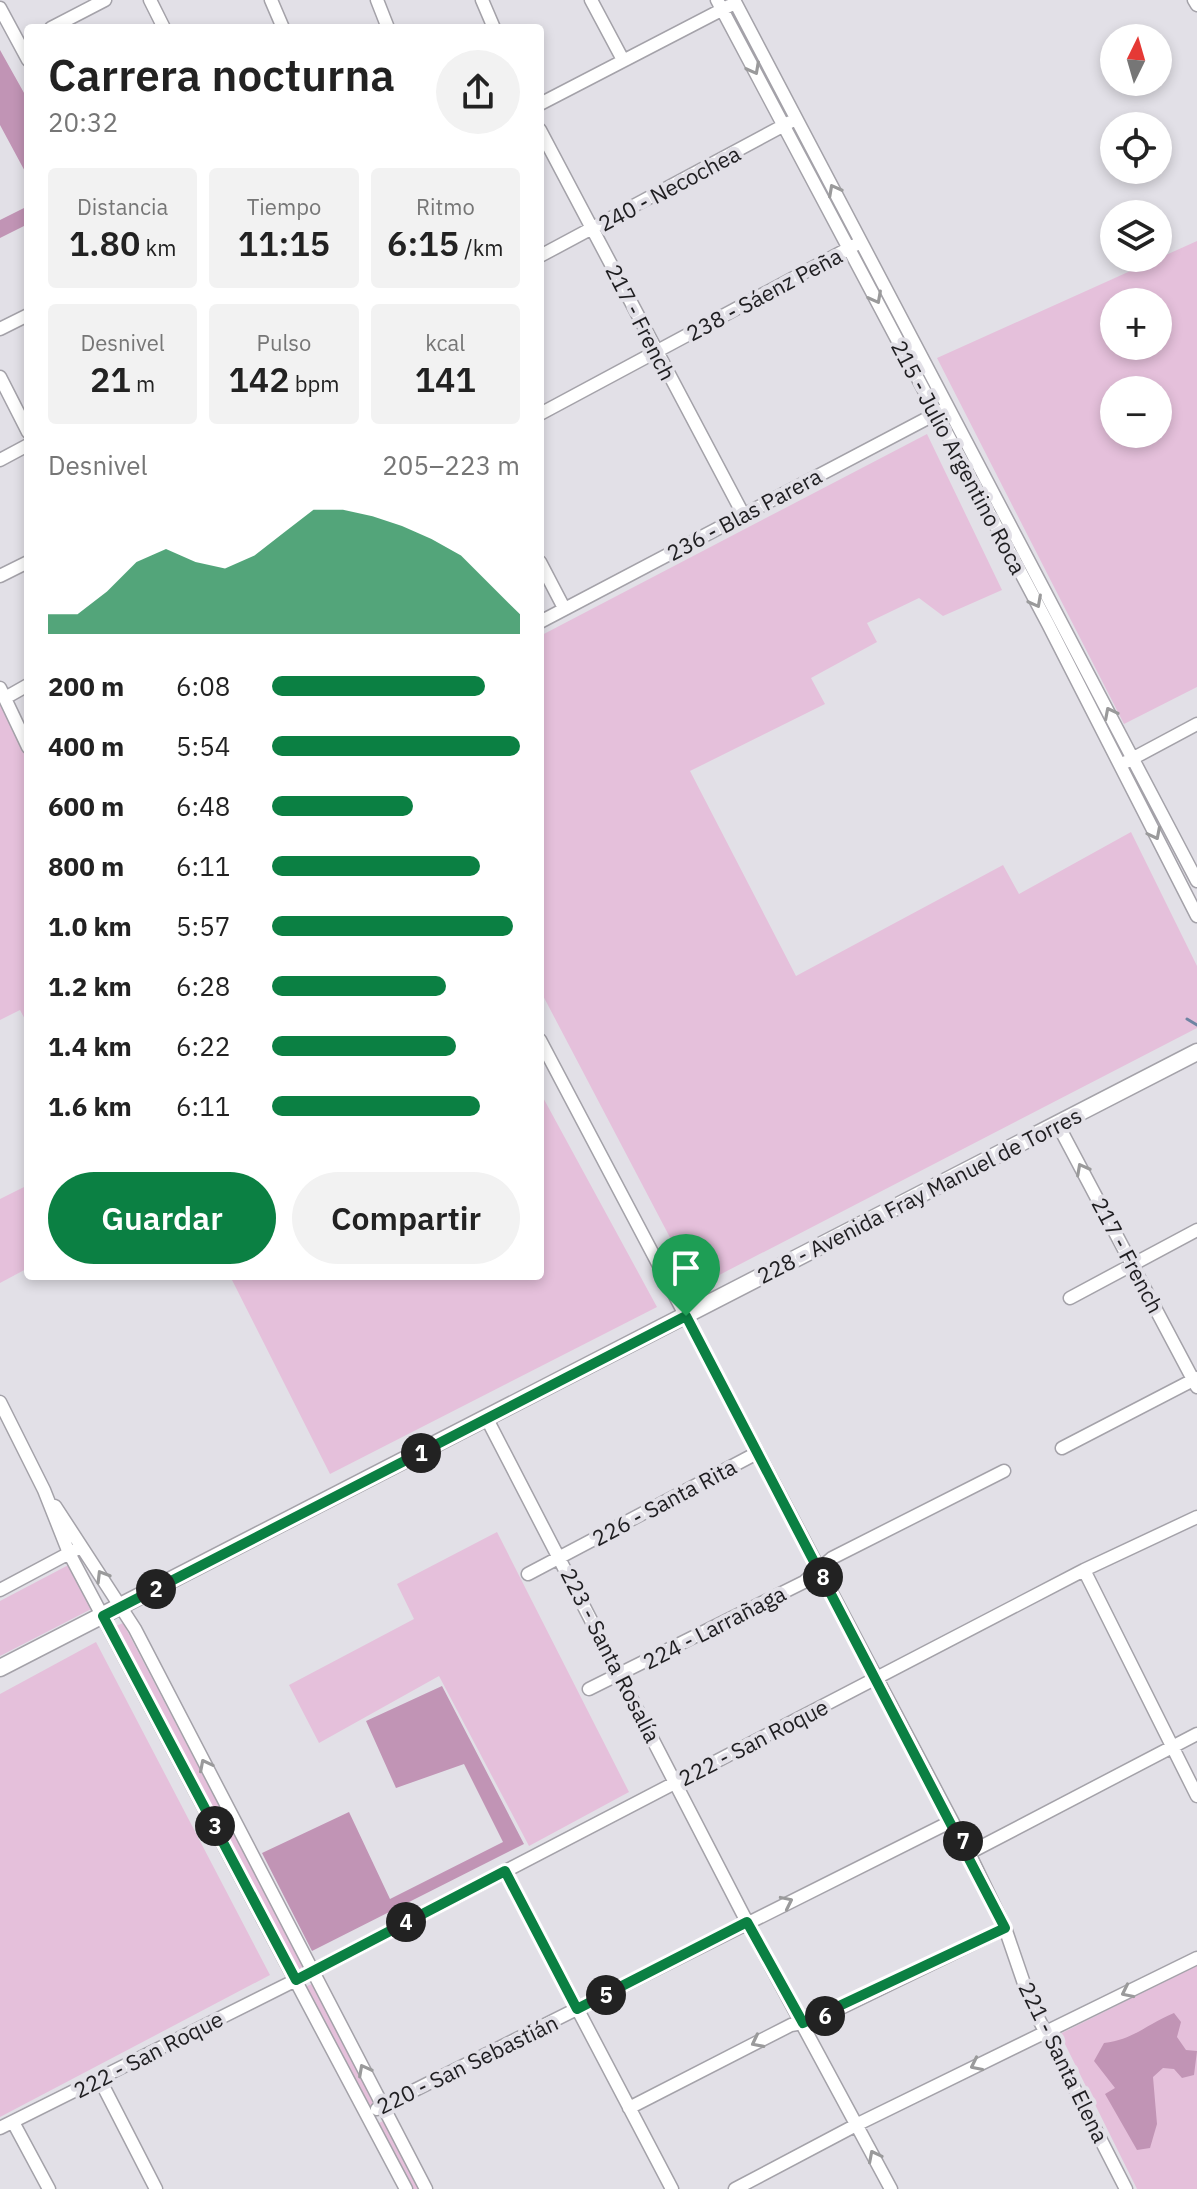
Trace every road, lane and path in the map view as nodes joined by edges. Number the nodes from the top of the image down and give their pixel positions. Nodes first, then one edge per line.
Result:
1 (105, 0) edge
2 (150, 0) edge
3 (271, 0) edge
4 (377, 0) edge
5 (482, 0) edge
6 (591, 0) edge
7 (735, 2) edge
8 (719, 5) edge
9 (0, 8) edge
10 (59, 24) edge
11 (162, 24) edge
12 (281, 24) edge
13 (386, 24) edge
14 (492, 24) edge
15 (24, 43) edge
16 (623, 60) junction
17 (544, 102) edge
18 (796, 119) junction
19 (784, 126) junction
20 (544, 137) edge
21 (593, 229) junction
22 (855, 245) junction
23 (544, 254) edge
24 (24, 317) edge
25 (0, 329) edge
26 (656, 353) junction
27 (0, 377) edge
28 (950, 408) junction
29 (544, 412) edge
30 (936, 413) junction
31 (24, 424) edge
32 (24, 447) edge
33 (0, 460) edge
34 (743, 514) junction
35 (24, 564) edge
36 (544, 570) edge
37 (0, 576) edge
38 (564, 608) junction
39 (544, 620) edge
40 (24, 686) edge
41 (2, 693) edge
42 (1197, 724) edge
43 (24, 739) edge
44 (1133, 758) junction
45 (1119, 766) junction
46 (1197, 881) edge
47 (1197, 916) edge
48 (544, 1048) edge
49 (1197, 1052) edge
50 (1057, 1123) junction
51 (1197, 1230) edge
52 (1134, 1265) junction
53 (1070, 1298) dead end
54 (686, 1316) junction
55 (1196, 1381) edge
56 (0, 1402) edge
57 (487, 1419) junction
58 (1062, 1448) dead end
59 (757, 1453) junction
60 (1004, 1471) dead end
61 (44, 1490) junction
62 (1197, 1517) edge
63 (84, 1545) junction
64 (69, 1553) junction
65 (560, 1557) junction
66 (819, 1570) junction
67 (1084, 1570) junction
68 (528, 1574) dead end
69 (0, 1590) edge
70 (121, 1606) junction
71 (103, 1616) junction
72 (0, 1668) edge
73 (621, 1674) junction
74 (875, 1678) junction
75 (589, 1689) dead end
76 (1197, 1734) edge
77 (1171, 1746) junction
78 (676, 1782) junction
79 (1197, 1796) edge
80 (952, 1821) junction
81 (969, 1853) junction
82 (505, 1871) junction
83 (747, 1922) junction
84 (1005, 1928) junction
85 (1197, 1958) edge
86 (311, 1971) junction
87 (296, 1980) junction
88 (577, 2009) junction
89 (803, 2023) junction
90 (1046, 2031) junction
91 (99, 2078) junction
92 (383, 2106) junction
93 (629, 2108) junction
94 (367, 2114) junction
95 (13, 2122) junction
96 (858, 2124) junction
97 (0, 2128) edge
98 (49, 2189) edge
99 (156, 2189) edge
100 (406, 2189) edge
101 (426, 2189) edge
102 (672, 2189) edge
103 (735, 2189) edge
104 (891, 2189) edge
105 (1126, 2189) edge

1 - 10 street
2 - 11 street
3 - 12 street
4 - 13 street
5 - 14 street
6 - 16 street
7 - 8 street
7 - 18 street, 215 - Julio Argentino Roca
8 - 16 street
8 -> 19 street, 215 - Julio Argentino Roca
9 - 15 street
16 - 17 street
18 - 19 street, 240 - Necochea
22 -> 18 street, 215 - Julio Argentino Roca
19 - 21 street, 240 - Necochea
19 - 22 street, 215 - Julio Argentino Roca
20 - 21 street, 217 - French
21 - 23 street, 240 - Necochea
21 - 26 street, 217 - French
22 - 26 street, 238 - Sáenz Peña
22 - 28 street, 215 - Julio Argentino Roca
22 -> 30 street, 215 - Julio Argentino Roca
24 - 25 street
26 - 29 street, 238 - Sáenz Peña
26 - 34 street, 217 - French
27 - 31 street
28 - 30 street, 236 - Blas Parera
44 -> 28 street, 215 - Julio Argentino Roca
30 - 34 street, 236 - Blas Parera
30 -> 45 street, 215 - Julio Argentino Roca
32 - 33 street
34 - 38 street, 236 - Blas Parera
35 - 37 street
36 - 38 street
38 - 39 street, 236 - Blas Parera
40 - 41 street
41 - 43 street
42 - 44 street
44 - 45 street
44 - 46 street, 215 - Julio Argentino Roca
45 -> 47 street, 215 - Julio Argentino Roca
48 - 54 street, 221 - Santa Elena
49 - 50 main road, 228 - Avenida Fray Manuel de Torres
52 -> 50 street, 217 - French
50 - 54 main road, 228 - Avenida Fray Manuel de Torres
51 - 52 street
52 - 53 street
52 - 55 street, 217 - French
54 - 57 main road, 228 - Avenida Fray Manuel de Torres
54 - 59 street, 221 - Santa Elena
55 - 58 street
56 - 61 street
57 - 65 street, 223 - Santa Rosalía
57 - 70 main road, 228 - Avenida Fray Manuel de Torres
59 - 65 street, 226 - Santa Rita
59 - 66 street, 221 - Santa Elena
60 - 66 street, 224 - Larrañaga
61 - 63 street
61 - 64 street
62 - 67 street, 222 - San Roque
63 - 64 street
70 -> 63 street
64 - 69 street
64 - 71 street
65 - 68 street, 226 - Santa Rita
65 - 73 street, 223 - Santa Rosalía
66 - 73 street, 224 - Larrañaga
66 - 74 street, 221 - Santa Elena
67 - 74 street, 222 - San Roque
67 - 77 street
70 - 71 main road, 228 - Avenida Fray Manuel de Torres
86 -> 70 street
71 - 72 main road, 228 - Avenida Fray Manuel de Torres
71 - 87 street
73 - 75 street, 224 - Larrañaga
73 - 78 street, 223 - Santa Rosalía
74 - 78 street, 222 - San Roque
74 - 80 street, 221 - Santa Elena
76 - 77 street
77 - 79 street
77 - 81 street
78 - 82 street, 222 - San Roque
78 - 83 street, 223 - Santa Rosalía
80 - 81 street, 221 - Santa Elena
83 -> 80 street, 220 - San Sebastián
81 - 84 street, 221 - Santa Elena
82 - 86 street, 222 - San Roque
82 - 88 street
83 - 88 street, 220 - San Sebastián
83 - 89 street, 223 - Santa Rosalía
84 - 89 street
84 - 90 street, 221 - Santa Elena
85 -> 90 street
86 - 87 street, 222 - San Roque
92 -> 86 street
87 - 91 street, 222 - San Roque
87 - 94 street
88 - 92 street, 220 - San Sebastián
88 - 93 street
89 -> 93 street
89 - 96 street, 223 - Santa Rosalía
90 -> 96 street
90 - 105 street, 221 - Santa Elena
91 - 95 street, 222 - San Roque
91 - 99 street
92 - 94 street, 220 - San Sebastián
92 - 101 street
93 - 102 street
94 - 100 street
95 - 97 street, 222 - San Roque
95 - 98 street
96 - 103 street
104 -> 96 street, 223 - Santa Rosalía

